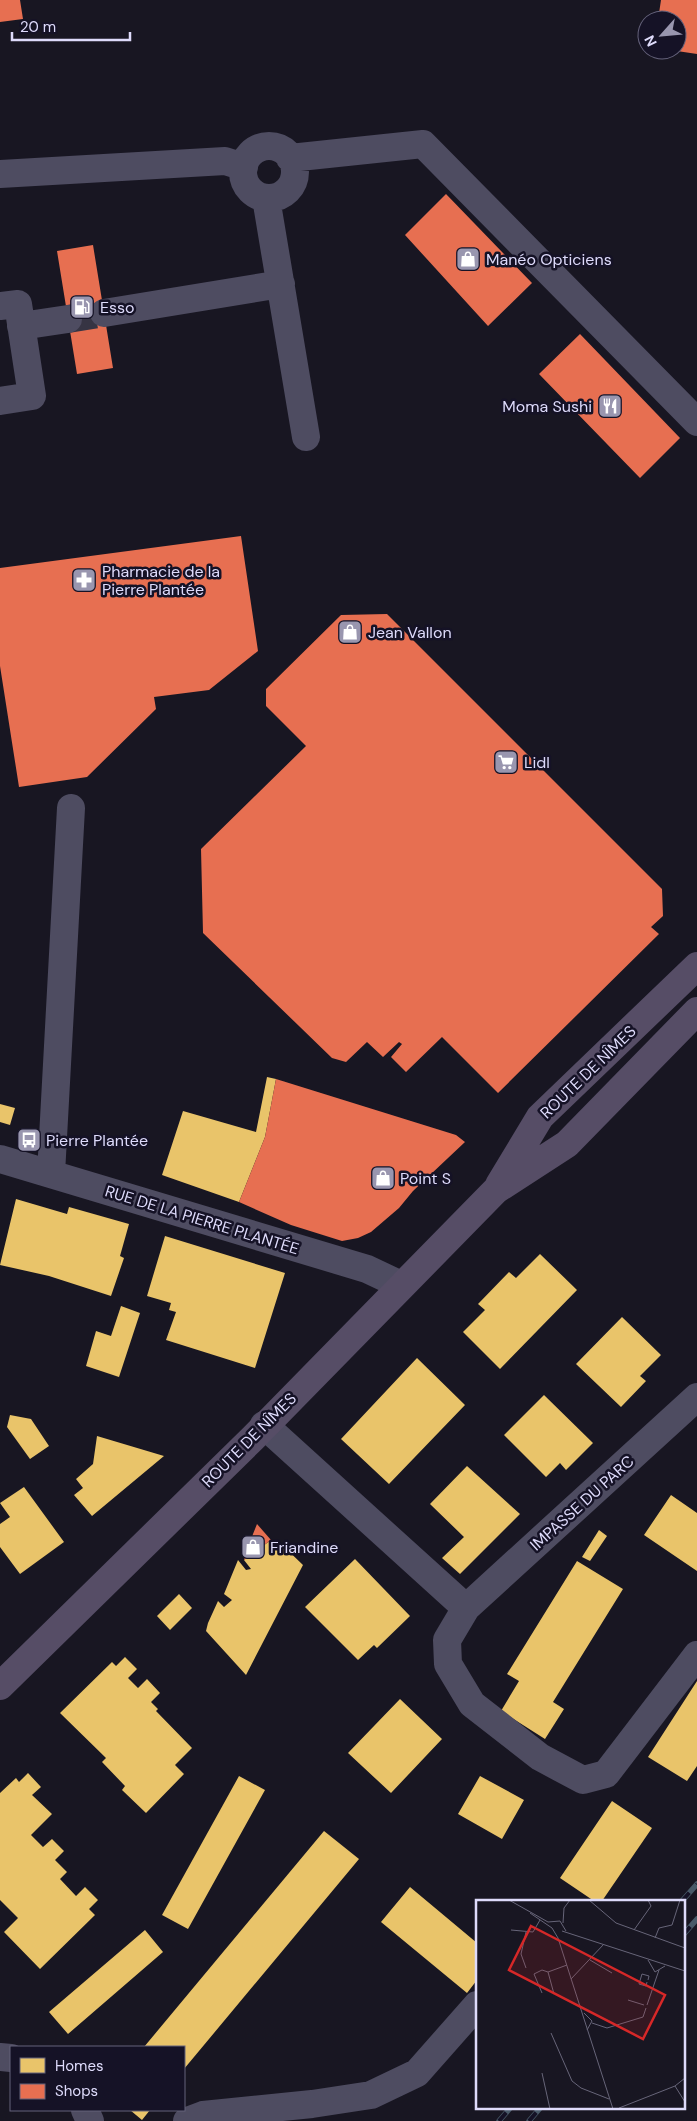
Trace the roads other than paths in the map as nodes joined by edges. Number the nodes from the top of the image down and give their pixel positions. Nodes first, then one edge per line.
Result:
1 (290, 158) junction
2 (244, 167) junction
3 (0, 174) edge
4 (266, 198) junction
5 (280, 284) junction
6 (0, 306) edge
7 (104, 313) tunnel mouth
8 (68, 319) tunnel mouth
9 (21, 326) junction
10 (0, 401) edge
11 (697, 422) edge
12 (306, 437) dead end
13 (71, 808) dead end
14 (697, 966) edge
15 (697, 1011) edge
16 (0, 1159) edge
17 (51, 1174) junction
18 (496, 1190) junction
19 (401, 1285) junction
20 (697, 1397) edge
21 (264, 1425) junction
22 (466, 1608) junction
23 (697, 1655) edge
24 (0, 1686) edge
25 (476, 2007) edge
26 (187, 2121) edge

1 - 2 street
1 - 4 street
1 - 11 street
2 - 3 street
2 - 4 street
4 - 5 street
5 - 7 street
5 - 12 street
6 - 9 street
8 - 9 street
9 - 10 street
13 - 17 street
14 - 18 main road, ROUTE DE NÎMES
15 - 18 main road, ROUTE DE NÎMES
16 - 17 street, RUE DE LA PIERRE PLANTÉE
17 - 19 street, RUE DE LA PIERRE PLANTÉE
18 - 19 main road, ROUTE DE NÎMES
19 - 21 main road, ROUTE DE NÎMES
20 - 22 street, IMPASSE DU PARC
21 - 22 street
21 - 24 main road, ROUTE DE NÎMES
22 - 23 street, IMPASSE DU PARC
25 - 26 street

